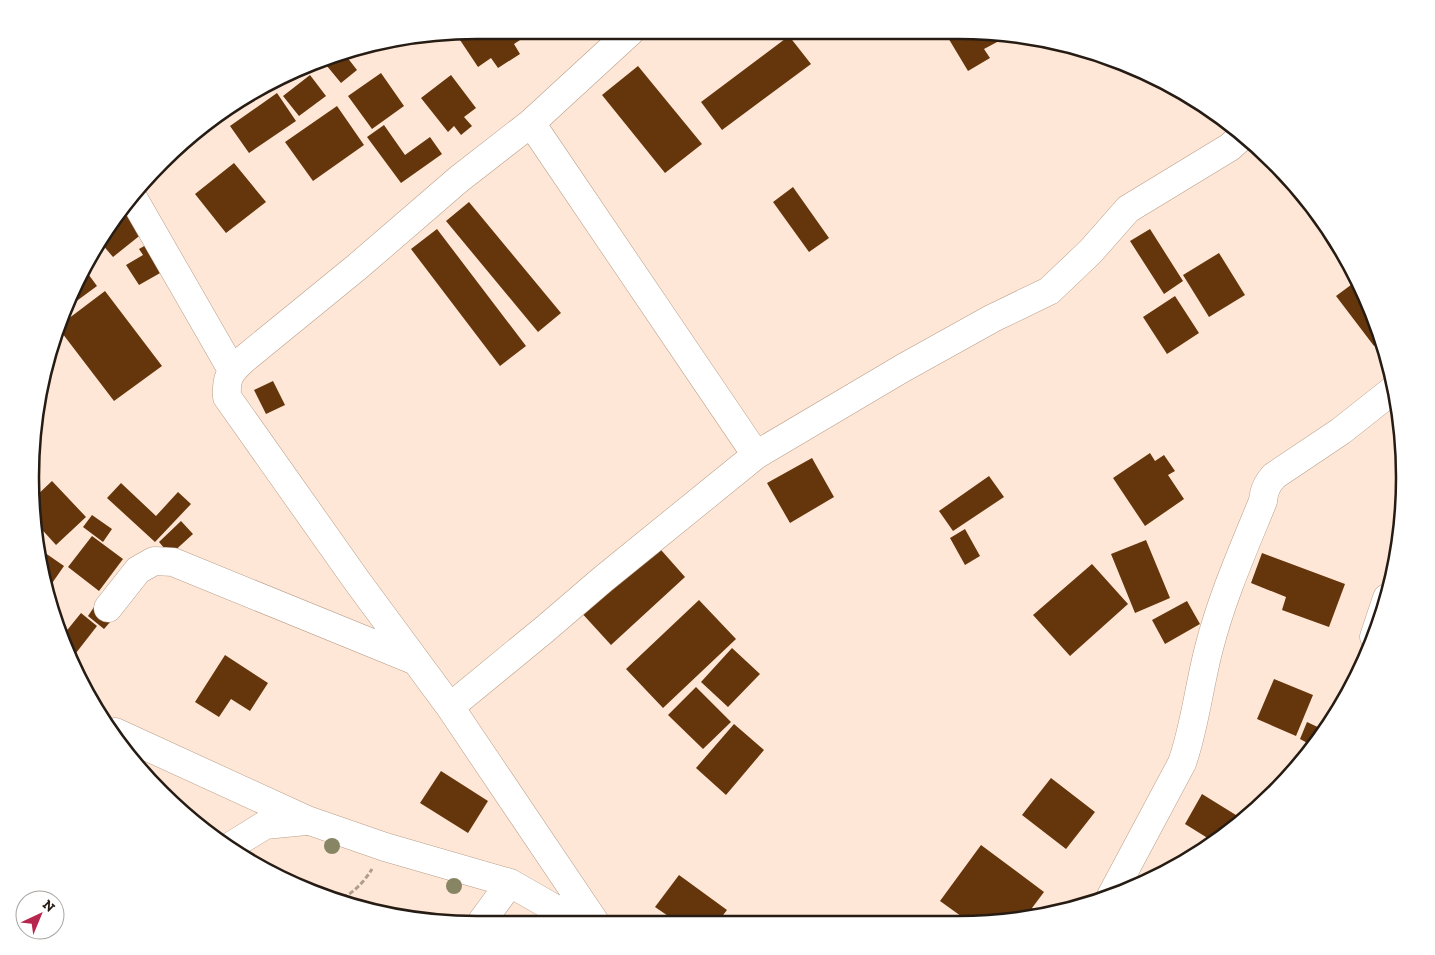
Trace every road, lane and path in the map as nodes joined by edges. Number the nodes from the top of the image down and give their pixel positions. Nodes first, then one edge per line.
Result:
1 (622, 39) edge
2 (530, 123) junction
3 (1238, 140) edge
4 (136, 202) edge
5 (232, 370) junction
6 (1388, 394) edge
7 (756, 455) junction
8 (108, 608) dead end
9 (416, 661) junction
10 (450, 707) junction
11 (123, 736) edge
12 (307, 820) junction
13 (236, 843) edge
14 (385, 847) junction
15 (510, 883) junction
16 (1115, 887) edge
17 (346, 896) edge
18 (486, 916) edge
19 (568, 916) edge
20 (591, 916) edge

1 - 2 street
2 - 5 street
2 - 7 street
3 - 7 street
4 - 5 street
5 - 9 street
6 - 16 street
7 - 10 street
8 - 9 street
9 - 10 street
10 - 20 street
11 - 12 street
12 - 13 street
12 - 14 street
14 - 15 street
14 - 17 path
15 - 18 street
15 - 19 street

